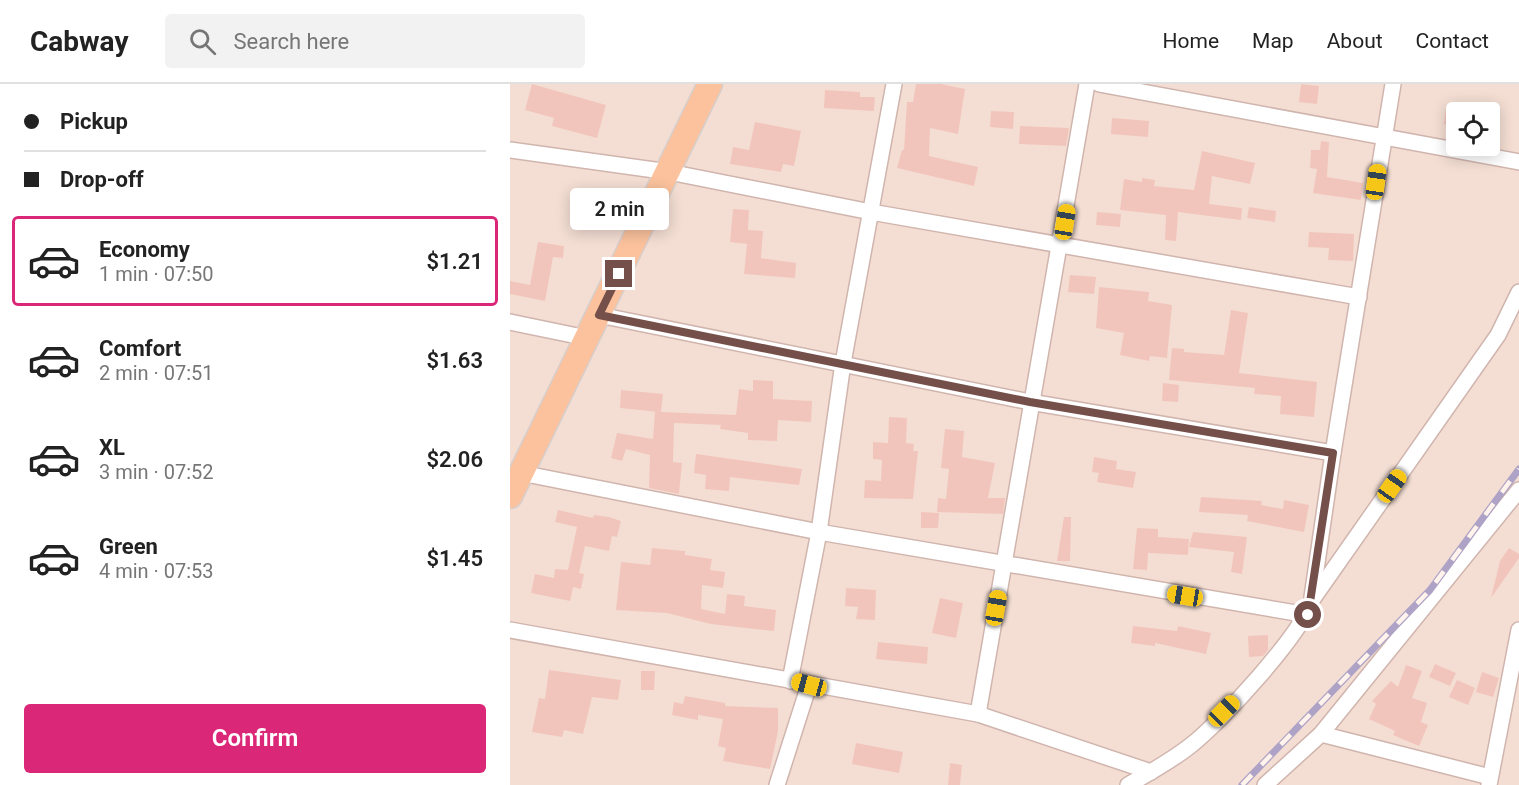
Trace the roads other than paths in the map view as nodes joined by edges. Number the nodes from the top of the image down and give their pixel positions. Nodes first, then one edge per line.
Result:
1 (710, 84) edge
2 (894, 84) edge
3 (1087, 84) edge
4 (1099, 84) edge
5 (1393, 84) edge
6 (1383, 136) junction
7 (510, 150) edge
8 (1519, 162) edge
9 (669, 172) junction
10 (871, 212) junction
11 (1061, 245) junction
12 (1519, 292) edge
13 (1359, 297) junction
14 (599, 315) junction
15 (510, 322) edge
16 (587, 338) junction
17 (843, 363) junction
18 (1030, 402) junction
19 (1333, 453) junction
20 (521, 473) junction
21 (1519, 490) edge
22 (510, 496) edge
23 (819, 532) junction
24 (1004, 565) junction
25 (1312, 600) junction
26 (1308, 615) junction
27 (510, 630) edge
28 (1519, 630) edge
29 (1515, 662) edge
30 (790, 681) junction
31 (809, 685) junction
32 (978, 714) junction
33 (1321, 734) junction
34 (1151, 772) junction
35 (1490, 781) edge
36 (777, 785) edge
37 (1128, 785) edge
38 (1265, 785) edge

1 - 9 main road
2 - 10 street
3 - 11 street
4 - 6 street
5 - 6 street
6 - 8 street
6 - 13 street
7 - 9 street
9 - 10 street
9 - 14 main road
10 - 11 street
10 - 17 street
11 - 13 street
11 - 18 street
12 - 25 street
13 - 19 street
14 - 16 main road
14 - 17 street
15 - 16 street
16 - 20 main road
17 - 18 street
17 - 23 street
18 - 19 street
18 - 24 street
19 - 25 street
20 - 22 main road
20 - 23 street
21 - 33 street
23 - 24 street
23 - 30 street
24 - 26 street
24 - 32 street
25 - 26 street
26 - 34 street
27 - 30 street
28 - 29 street
29 - 35 street
30 - 31 street
31 - 32 street
31 - 36 street
32 - 34 street
33 - 35 street
33 - 38 street
34 - 37 street

